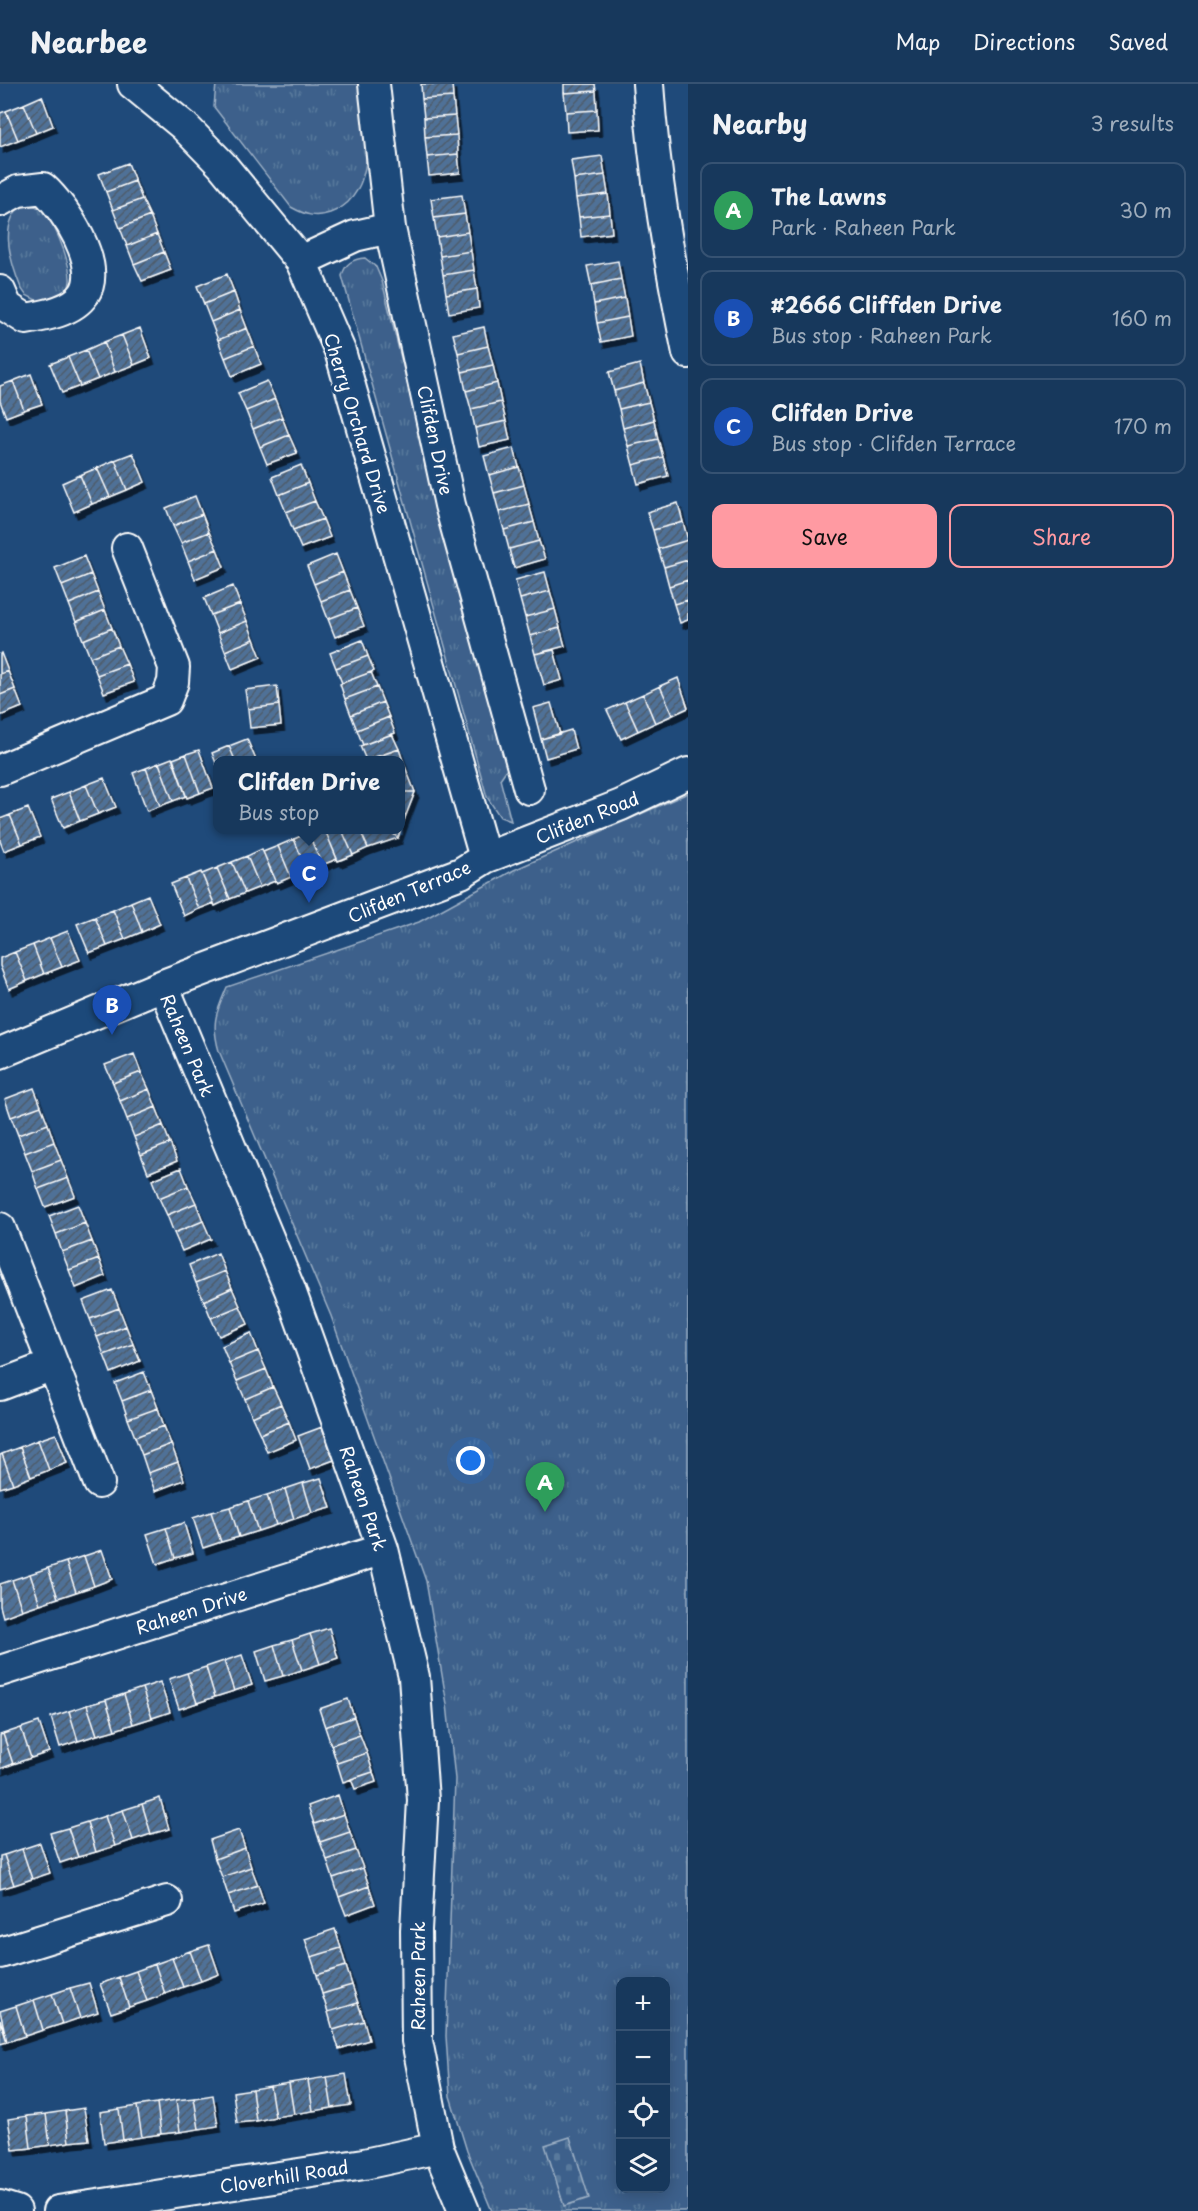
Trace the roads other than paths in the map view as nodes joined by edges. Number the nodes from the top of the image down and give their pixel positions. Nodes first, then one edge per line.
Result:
1 (133, 84) edge
2 (374, 84) edge
3 (648, 84) edge
4 (0, 201) edge
5 (390, 228) junction
6 (301, 261) junction
7 (0, 291) edge
8 (13, 321) edge
9 (688, 353) edge
10 (128, 548) dead end
11 (415, 615) joint
12 (0, 770) edge
13 (688, 774) edge
14 (529, 789) dead end
15 (485, 858) junction
16 (163, 985) junction
17 (0, 1053) edge
18 (0, 1228) edge
19 (53, 1365) junction
20 (0, 1385) edge
21 (99, 1483) dead end
22 (383, 1549) junction
23 (0, 1671) edge
24 (167, 1901) dead end
25 (0, 1953) edge
26 (438, 2148) junction
27 (162, 2203) edge
28 (0, 2206) edge
29 (16, 2211) edge
30 (58, 2211) edge
31 (464, 2211) edge

1 - 6 street, Cherry Orchard Drive
2 - 5 street, Clifden Drive
3 - 9 street
4 - 8 street
5 - 6 street
5 - 14 street, Clifden Drive
6 - 11 street, Cherry Orchard Drive
7 - 8 street
10 - 12 street
11 - 15 street, Clifden Terrace
13 - 15 street, Clifden Road
15 - 16 street, Clifden Terrace
16 - 17 street, Raheen Park
16 - 22 street, Raheen Park
18 - 19 street
19 - 20 street
19 - 21 street
22 - 23 street, Raheen Drive
22 - 26 street, Raheen Park
24 - 25 street
26 - 27 street, Cloverhill Road
26 - 31 street, Raheen Park
27 - 30 street, Cloverhill Road
28 - 29 street

